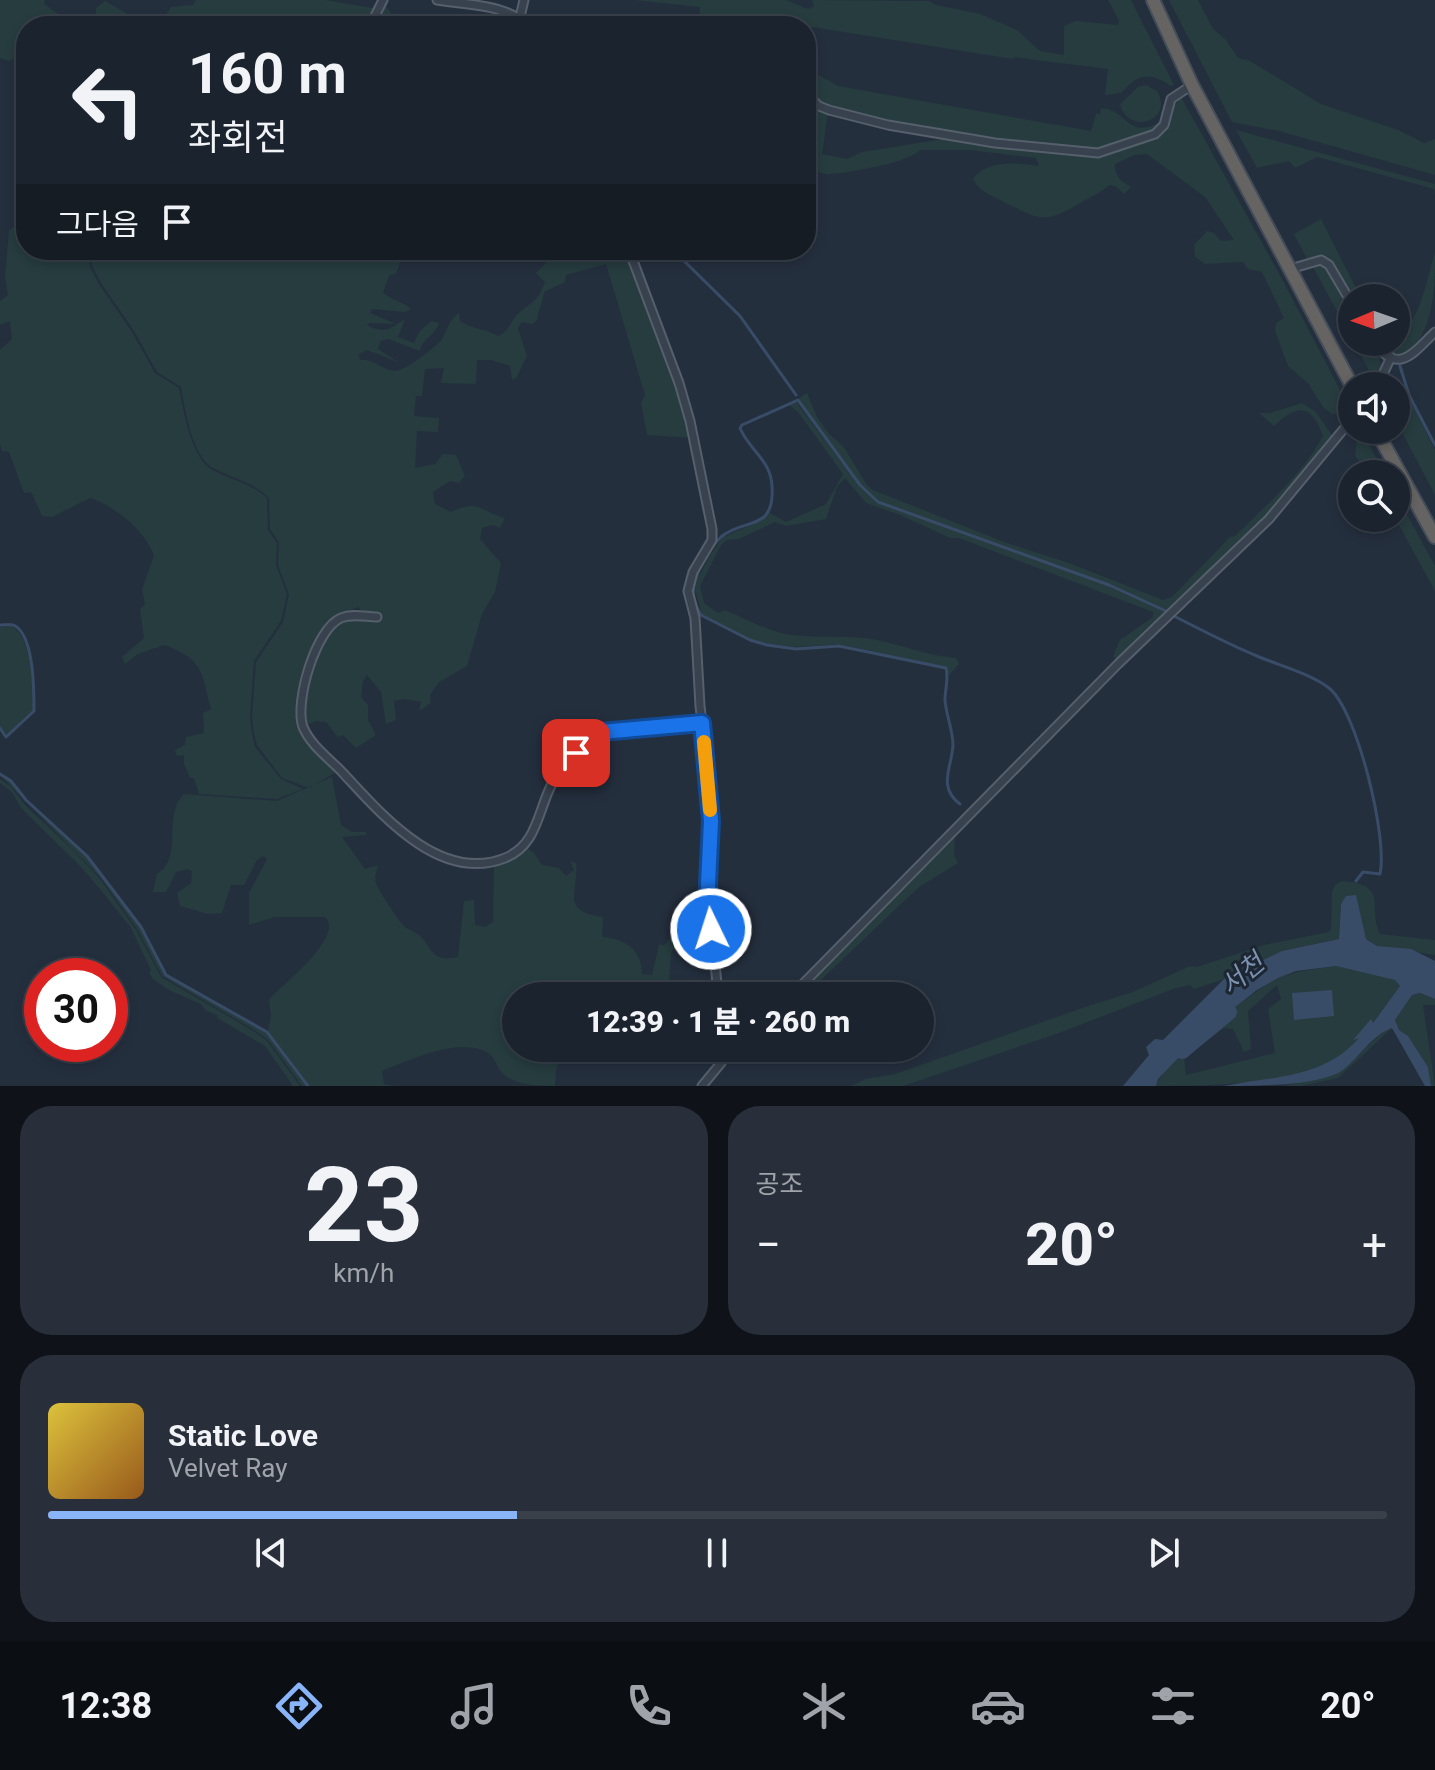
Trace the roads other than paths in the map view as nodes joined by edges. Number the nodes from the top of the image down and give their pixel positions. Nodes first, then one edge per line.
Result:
1 (437, 0) edge
2 (1153, 0) edge
3 (517, 16) edge
4 (1192, 85) junction
5 (816, 103) edge
6 (633, 260) edge
7 (1290, 269) junction
8 (1340, 284) edge
9 (1435, 332) edge
10 (1388, 356) edge
11 (1391, 357) junction
12 (1345, 372) edge
13 (1384, 372) edge
14 (1338, 436) edge
15 (1384, 444) edge
16 (1435, 537) edge
17 (377, 617) dead end
18 (702, 723) junction
19 (717, 982) edge
20 (805, 982) edge
21 (722, 1062) edge
22 (702, 1086) edge

1 - 3 street
2 - 4 highway
4 - 5 street
4 - 7 highway
6 - 18 street
7 - 8 street
7 - 12 highway
9 - 11 street
10 - 11 street
11 - 13 street
14 - 20 street
15 - 16 highway
17 - 18 street
18 - 19 street
21 - 22 street

